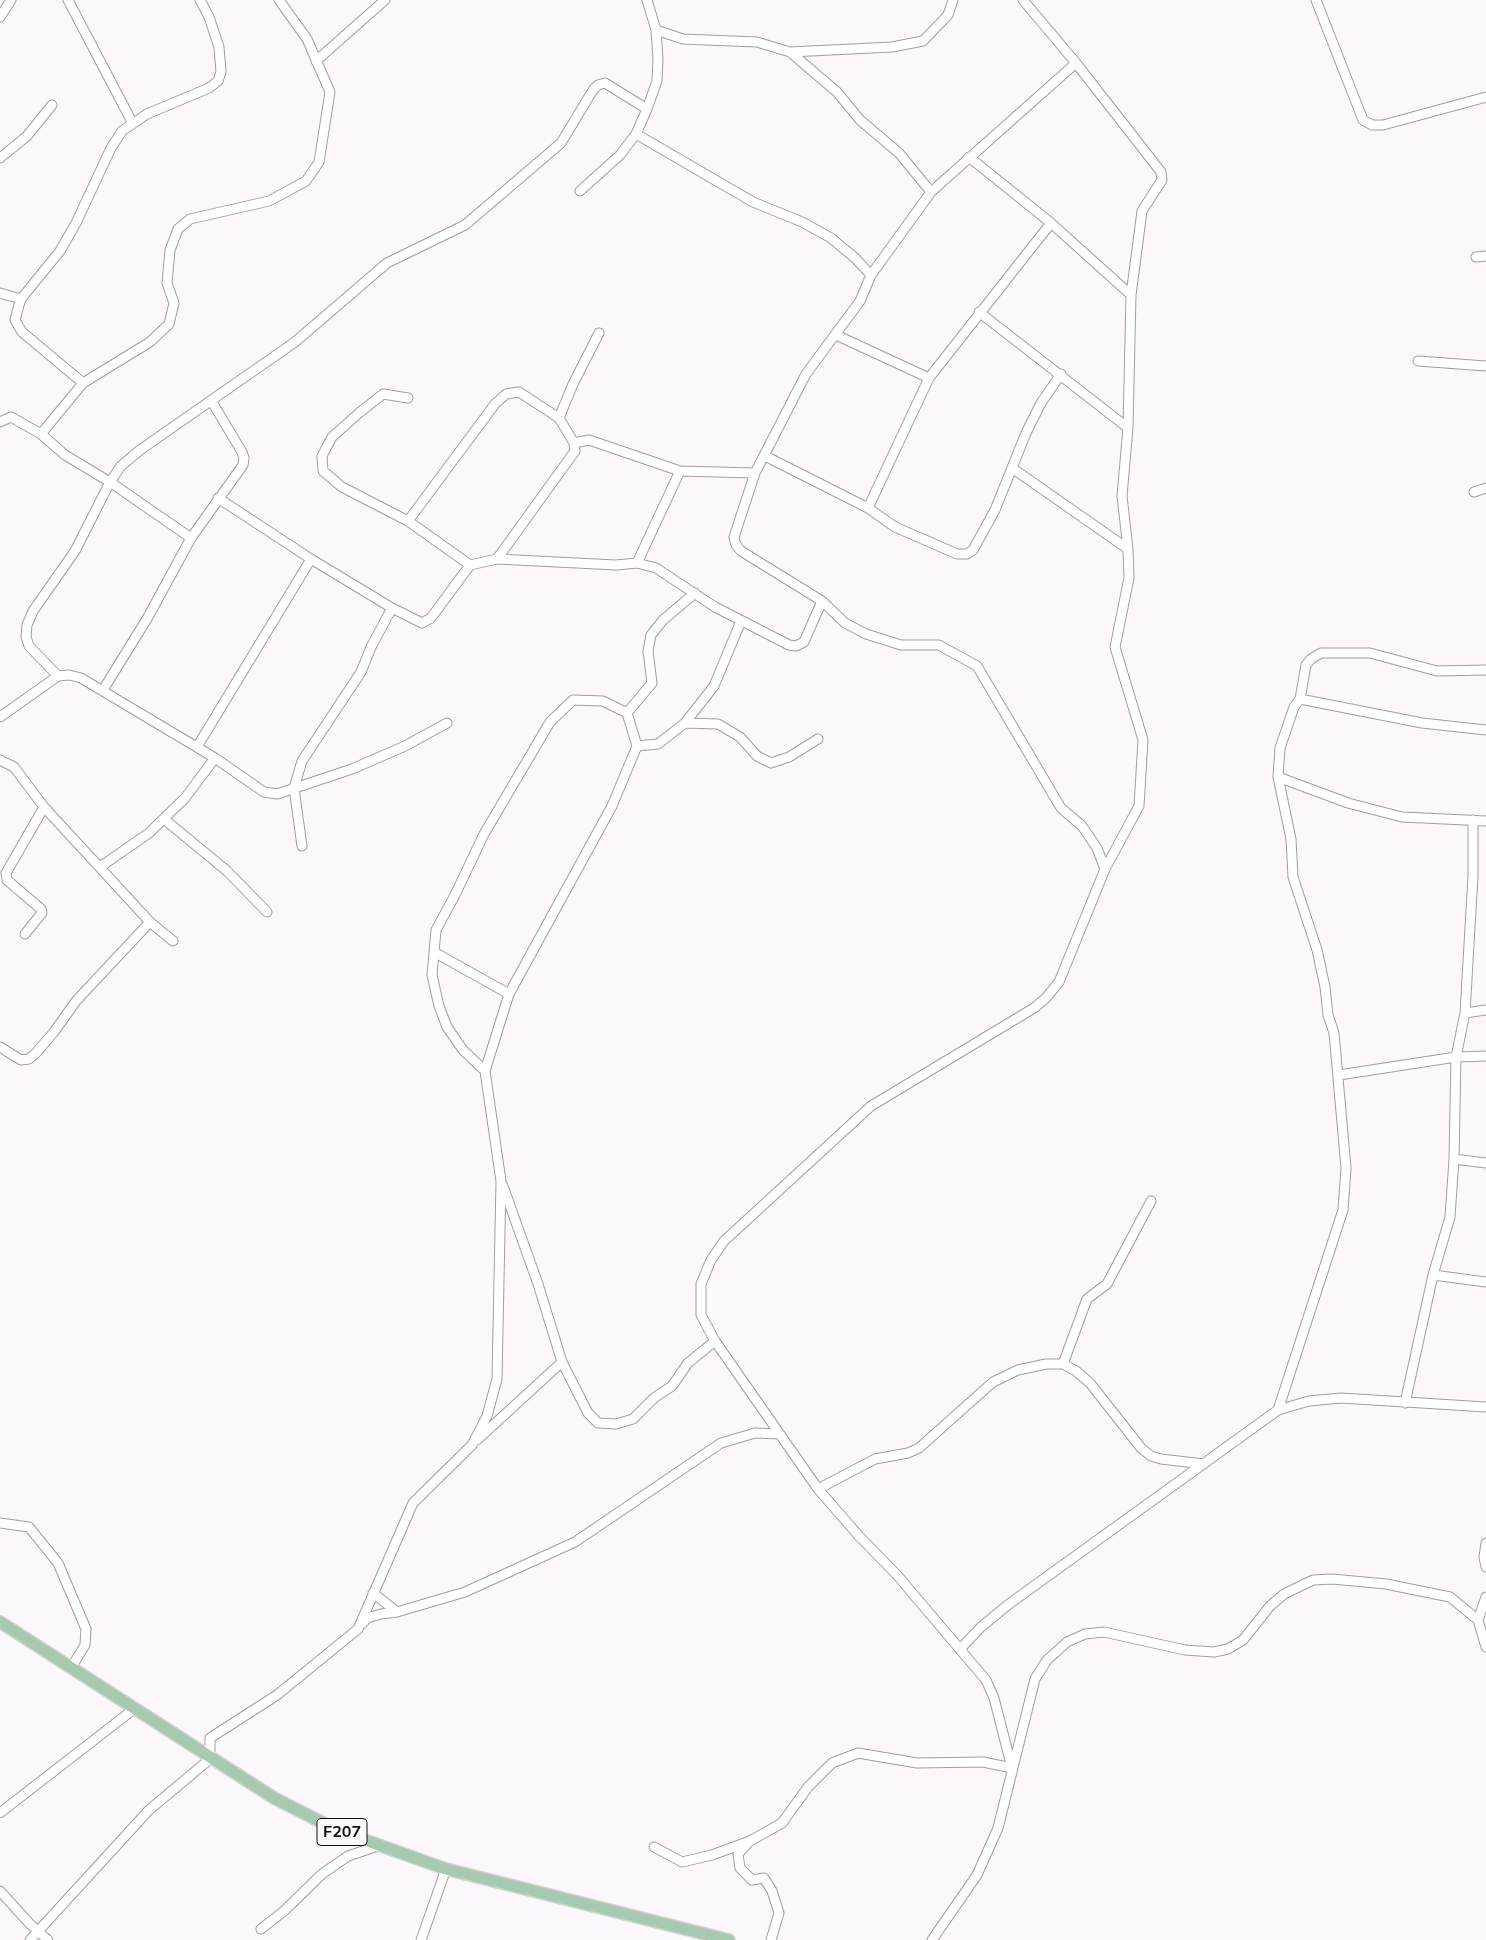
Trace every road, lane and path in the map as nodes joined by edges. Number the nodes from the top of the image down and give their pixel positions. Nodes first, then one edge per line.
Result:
1 (11, 0) edge
2 (68, 0) edge
3 (200, 0) edge
4 (279, 0) edge
5 (384, 0) edge
6 (647, 0) edge
7 (953, 0) edge
8 (1023, 0) edge
9 (1316, 0) edge
10 (0, 18) edge
11 (656, 30) junction
12 (790, 52) junction
13 (316, 61) junction
14 (1076, 63) junction
15 (1486, 97) edge
16 (52, 105) dead end
17 (647, 109) junction
18 (132, 122) junction
19 (636, 134) junction
20 (969, 157) junction
21 (0, 158) edge
22 (580, 191) dead end
23 (931, 192) junction
24 (1051, 223) junction
25 (1486, 256) edge
26 (1476, 258) dead end
27 (871, 274) junction
28 (0, 294) edge
29 (1131, 295) junction
30 (21, 299) junction
31 (979, 312) junction
32 (599, 332) dead end
33 (836, 335) junction
34 (1418, 361) dead end
35 (1486, 366) edge
36 (1061, 374) junction
37 (929, 378) junction
38 (83, 383) junction
39 (408, 398) dead end
40 (212, 402) junction
41 (559, 418) junction
42 (0, 422) edge
43 (1128, 428) junction
44 (41, 434) junction
45 (574, 443) junction
46 (765, 456) junction
47 (1012, 468) junction
48 (680, 471) junction
49 (755, 473) junction
50 (110, 482) junction
51 (1486, 488) edge
52 (1474, 492) dead end
53 (218, 498) junction
54 (868, 508) junction
55 (408, 521) junction
56 (190, 538) junction
57 (1128, 549) junction
58 (311, 558) junction
59 (497, 558) junction
60 (637, 564) junction
61 (470, 565) junction
62 (695, 593) junction
63 (822, 601) junction
64 (392, 608) junction
65 (741, 620) junction
66 (1486, 670) edge
67 (58, 676) junction
68 (104, 690) junction
69 (1300, 699) junction
70 (626, 713) junction
71 (0, 717) edge
72 (684, 723) junction
73 (446, 724) dead end
74 (1486, 730) edge
75 (818, 739) dead end
76 (637, 746) junction
77 (197, 747) junction
78 (215, 758) junction
79 (0, 760) edge
80 (1278, 778) junction
81 (294, 788) junction
82 (44, 807) junction
83 (164, 819) junction
84 (1473, 820) junction
85 (1486, 821) edge
86 (302, 846) dead end
87 (100, 867) junction
88 (1105, 869) junction
89 (267, 912) dead end
90 (150, 922) junction
91 (25, 934) dead end
92 (172, 941) dead end
93 (434, 952) junction
94 (509, 994) junction
95 (1486, 1010) edge
96 (1465, 1013) junction
97 (0, 1046) edge
98 (1486, 1056) edge
99 (1456, 1057) junction
100 (485, 1071) junction
101 (1339, 1075) junction
102 (1454, 1159) junction
103 (1486, 1163) edge
104 (501, 1181) junction
105 (1151, 1201) dead end
106 (1433, 1275) junction
107 (1486, 1282) edge
108 (715, 1340) junction
109 (562, 1362) junction
110 (1063, 1364) junction
111 (1405, 1404) junction
112 (1486, 1407) edge
113 (1278, 1410) junction
114 (780, 1434) junction
115 (472, 1445) junction
116 (1204, 1464) junction
117 (818, 1489) junction
118 (0, 1523) edge
119 (1486, 1543) edge
120 (1486, 1567) edge
121 (373, 1593) junction
122 (1486, 1597) edge
123 (397, 1612) junction
124 (1478, 1620) junction
125 (0, 1622) edge
126 (358, 1629) junction
127 (1486, 1647) edge
128 (961, 1648) junction
129 (72, 1668) junction
130 (134, 1709) junction
131 (210, 1759) junction
132 (1012, 1768) junction
133 (0, 1813) edge
134 (750, 1841) junction
135 (378, 1846) junction
136 (654, 1847) dead end
137 (446, 1869) junction
138 (0, 1891) edge
139 (261, 1929) dead end
140 (38, 1931) junction
141 (30, 1940) edge
142 (48, 1940) edge
143 (421, 1940) edge
144 (729, 1940) edge
145 (771, 1940) edge
146 (932, 1940) edge

1 - 10 street
2 - 18 street
3 - 18 street
4 - 13 street
5 - 13 street
6 - 11 street
7 - 12 street
8 - 14 street
9 - 15 street
11 - 12 street
11 - 17 street
12 - 23 street
13 - 38 street
14 - 20 street
14 - 29 street
16 - 21 street
17 - 19 street
17 - 40 street
18 - 30 street
19 - 22 street
19 - 27 street
20 - 23 street
20 - 24 street
23 - 27 street
24 - 29 street
24 - 31 street
25 - 26 street
27 - 33 street
28 - 30 street
29 - 43 street
30 - 38 street
31 - 36 street
31 - 37 street
32 - 41 street
33 - 37 street
33 - 46 street
34 - 35 street
36 - 43 street
36 - 47 street
37 - 54 street
38 - 44 street
39 - 55 street
40 - 50 street
40 - 53 street
41 - 45 street
41 - 55 street
42 - 44 street
43 - 57 street
44 - 50 street
45 - 48 street
45 - 59 street
46 - 49 street
46 - 54 street
47 - 54 street
47 - 57 street
48 - 49 street
48 - 60 street
49 - 63 street
50 - 56 street
50 - 67 street
51 - 52 street
53 - 56 street
53 - 58 street
55 - 61 street
56 - 68 street
57 - 88 street
58 - 64 street
58 - 77 street
59 - 60 street
59 - 61 street
60 - 62 street
61 - 64 street
62 - 65 street
62 - 70 street
63 - 65 street
63 - 88 street
64 - 81 street
65 - 72 street
66 - 69 street
67 - 68 street
67 - 71 street
68 - 77 street
69 - 74 street
69 - 80 street
70 - 76 street
70 - 93 street
72 - 75 street
72 - 76 street
73 - 81 street
76 - 94 street
77 - 78 street
78 - 81 street
78 - 83 street
79 - 82 street
80 - 84 street
80 - 101 street
81 - 86 street
82 - 87 street
82 - 91 street
83 - 87 street
83 - 89 street
84 - 85 street
84 - 96 street
87 - 90 street
88 - 108 street
90 - 92 street
90 - 97 street
93 - 94 street
93 - 100 street
94 - 100 street
95 - 96 street
96 - 99 street
98 - 99 street
99 - 101 street
99 - 102 street
100 - 104 street
101 - 113 street
102 - 103 street
102 - 106 street
104 - 109 street
104 - 115 street
105 - 110 street
106 - 107 street
106 - 111 street
108 - 109 street
108 - 114 street
109 - 115 street
110 - 116 street
110 - 117 street
111 - 112 street
111 - 113 street
113 - 116 street
114 - 117 street
114 - 123 street
115 - 121 street
116 - 128 street
117 - 128 street
118 - 129 street
119 - 120 street
121 - 123 street
121 - 126 street
122 - 124 street
123 - 126 street
124 - 127 street
124 - 132 street
125 - 129 main road, F207
126 - 131 street
128 - 132 street
129 - 130 main road, F207
130 - 131 main road, F207
130 - 133 street
131 - 135 main road, F207
131 - 140 street
132 - 134 street
132 - 146 street
134 - 136 street
134 - 145 street
135 - 137 main road, F207
135 - 139 street
137 - 143 street
137 - 144 main road, F207
138 - 140 street
140 - 141 street
140 - 142 street

